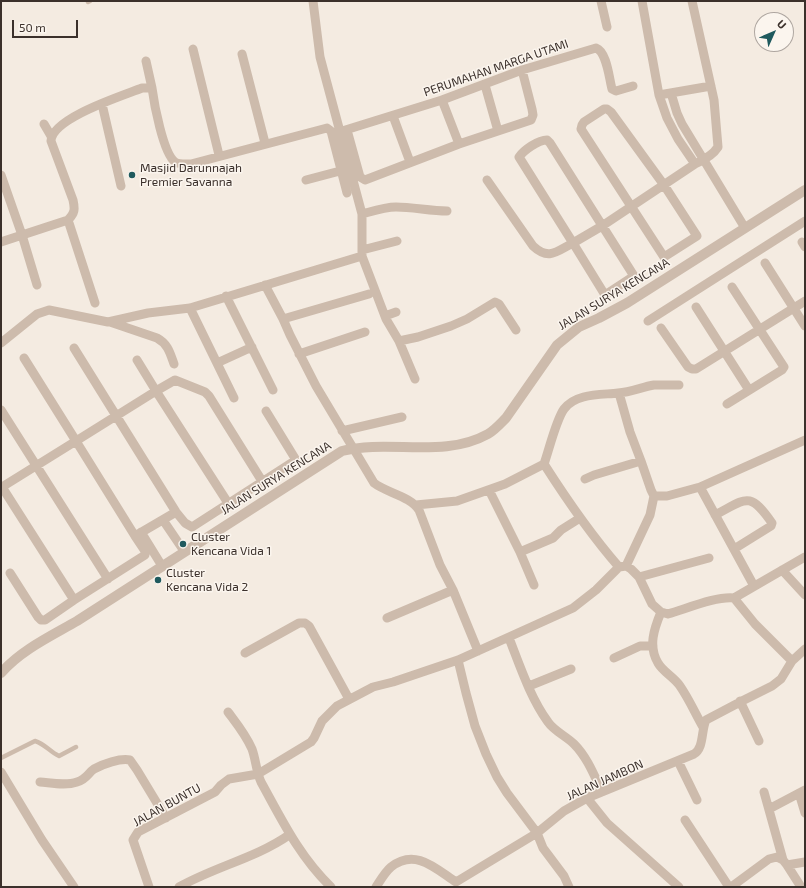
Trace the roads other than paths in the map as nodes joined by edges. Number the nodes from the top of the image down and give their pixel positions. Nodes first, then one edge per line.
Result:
1 (313, 1) edge
2 (601, 1) edge
3 (642, 1) edge
4 (692, 1) edge
5 (607, 27) dead end
6 (193, 49) dead end
7 (242, 54) dead end
8 (146, 61) dead end
9 (522, 70) junction
10 (485, 85) junction
11 (633, 86) dead end
12 (711, 86) junction
13 (152, 88) junction
14 (670, 93) junction
15 (659, 95) junction
16 (442, 100) junction
17 (102, 104) junction
18 (394, 116) junction
19 (44, 124) dead end
20 (343, 131) junction
21 (498, 131) junction
22 (51, 136) junction
23 (265, 143) junction
24 (459, 144) junction
25 (219, 155) junction
26 (410, 162) junction
27 (699, 162) junction
28 (340, 171) junction
29 (1, 175) edge
30 (306, 180) dead end
31 (487, 180) dead end
32 (664, 185) junction
33 (121, 186) dead end
34 (805, 190) edge
35 (346, 193) dead end
36 (632, 206) junction
37 (447, 211) dead end
38 (362, 214) junction
39 (68, 220) junction
40 (805, 221) edge
41 (602, 226) junction
42 (745, 228) junction
43 (22, 235) junction
44 (397, 241) dead end
45 (1, 242) edge
46 (573, 243) junction
47 (362, 253) junction
48 (765, 263) dead end
49 (37, 285) dead end
50 (265, 285) junction
51 (732, 287) dead end
52 (369, 294) dead end
53 (226, 296) junction
54 (805, 301) edge
55 (95, 303) dead end
56 (696, 307) dead end
57 (190, 308) junction
58 (794, 308) junction
59 (396, 312) dead end
60 (385, 316) junction
61 (283, 319) junction
62 (648, 321) dead end
63 (108, 322) junction
64 (805, 326) edge
65 (661, 328) dead end
66 (516, 330) dead end
67 (759, 330) junction
68 (365, 332) dead end
69 (399, 341) junction
70 (1, 343) edge
71 (252, 347) junction
72 (74, 348) dead end
73 (725, 351) junction
74 (300, 354) junction
75 (24, 358) dead end
76 (137, 360) dead end
77 (217, 363) junction
78 (174, 364) dead end
79 (415, 379) dead end
80 (679, 385) dead end
81 (273, 390) dead end
82 (749, 390) junction
83 (156, 391) junction
84 (619, 393) junction
85 (234, 398) dead end
86 (727, 404) dead end
87 (1, 410) edge
88 (266, 411) dead end
89 (117, 416) junction
90 (402, 417) dead end
91 (342, 431) junction
92 (805, 440) edge
93 (76, 441) junction
94 (353, 449) junction
95 (641, 461) junction
96 (544, 464) junction
97 (37, 465) junction
98 (585, 479) dead end
99 (262, 481) junction
100 (2, 486) edge
101 (700, 488) junction
102 (489, 490) junction
103 (654, 496) junction
104 (228, 503) junction
105 (416, 505) junction
106 (176, 512) junction
107 (715, 515) junction
108 (580, 518) junction
109 (163, 520) junction
110 (138, 534) junction
111 (734, 549) junction
112 (184, 551) junction
113 (520, 552) junction
114 (805, 557) edge
115 (709, 558) dead end
116 (162, 566) junction
117 (623, 567) junction
118 (782, 570) junction
119 (10, 573) dead end
120 (639, 577) junction
121 (108, 579) junction
122 (534, 585) dead end
123 (754, 586) junction
124 (453, 590) junction
125 (805, 595) edge
126 (734, 598) junction
127 (74, 600) junction
128 (661, 612) junction
129 (387, 618) dead end
130 (509, 638) junction
131 (652, 646) junction
132 (805, 649) edge
133 (478, 651) junction
134 (245, 653) dead end
135 (614, 658) dead end
136 (458, 660) junction
137 (792, 661) junction
138 (571, 668) dead end
139 (1, 673) edge
140 (529, 686) junction
141 (349, 700) junction
142 (740, 702) junction
143 (228, 712) dead end
144 (703, 727) junction
145 (759, 741) dead end
146 (76, 747) dead end
147 (1, 758) edge
148 (678, 761) junction
149 (1, 772) edge
150 (258, 774) junction
151 (40, 782) dead end
152 (802, 791) edge
153 (602, 792) junction
154 (764, 792) dead end
155 (587, 798) junction
156 (697, 800) dead end
157 (769, 809) junction
158 (805, 813) edge
159 (166, 818) junction
160 (685, 820) dead end
161 (537, 833) junction
162 (289, 835) junction
163 (785, 862) junction
164 (805, 862) edge
165 (452, 885) edge
166 (74, 887) edge
167 (148, 887) edge
168 (179, 887) edge
169 (331, 887) edge
170 (376, 887) edge
171 (569, 887) edge
172 (679, 887) edge
173 (730, 887) edge
174 (800, 887) edge

1 - 20 street
2 - 5 street
3 - 15 street
4 - 12 street
6 - 25 street
7 - 23 street
8 - 13 street
9 - 10 street, PERUMAHAN MARGA UTAMI
9 - 11 street, PERUMAHAN MARGA UTAMI
9 - 21 street
10 - 16 street, PERUMAHAN MARGA UTAMI
10 - 21 street
12 - 14 street
12 - 27 street
13 - 17 street
13 - 25 street
14 - 15 street
14 - 27 street
15 - 27 street
16 - 18 street, PERUMAHAN MARGA UTAMI
16 - 24 street
17 - 22 street
17 - 33 street
18 - 20 street, PERUMAHAN MARGA UTAMI
18 - 26 street
19 - 22 street
20 - 26 street
20 - 38 street
21 - 24 street
22 - 39 street
23 - 25 street
23 - 28 street
24 - 26 street
27 - 32 street
27 - 42 street
28 - 30 street
28 - 35 street
29 - 43 street
31 - 46 street
32 - 36 street
32 - 36 street
32 - 36 street
34 - 42 street, JALAN SURYA KENCANA
36 - 41 street
37 - 38 street
38 - 47 street
39 - 43 street
39 - 55 street
40 - 62 street
41 - 46 street
41 - 46 street
41 - 46 street
42 - 94 street, JALAN SURYA KENCANA
43 - 45 street
43 - 49 street
44 - 47 street
47 - 50 street
47 - 60 street
48 - 58 street
50 - 53 street
50 - 61 street
51 - 67 street
52 - 61 street
53 - 57 street
53 - 71 street
54 - 58 street
56 - 73 street
57 - 63 street
57 - 77 street
58 - 64 street
58 - 67 street
59 - 60 street
60 - 69 street
61 - 74 street
63 - 70 street
63 - 78 street
65 - 73 street
66 - 69 street
67 - 73 street
67 - 82 street
68 - 74 street
69 - 79 street
71 - 77 street
71 - 81 street
72 - 89 street
73 - 82 street
74 - 91 street
75 - 93 street
76 - 83 street
77 - 85 street
80 - 84 street
82 - 86 street
83 - 89 street
83 - 99 street
83 - 104 street
84 - 95 street
84 - 96 street
87 - 97 street
88 - 99 street
89 - 93 street
89 - 106 street
90 - 91 street
91 - 94 street
92 - 101 street
93 - 97 street
93 - 110 street
94 - 105 street
94 - 112 street, JALAN SURYA KENCANA
95 - 98 street
95 - 103 street
96 - 102 street
96 - 108 street
97 - 100 street
97 - 121 street
99 - 104 street
100 - 127 street
101 - 103 street
101 - 107 street
102 - 105 street
102 - 113 street
103 - 117 street
104 - 106 street
105 - 124 street
106 - 109 street
107 - 111 street
107 - 111 street
108 - 113 street
108 - 117 street
109 - 110 street
109 - 112 street
110 - 116 street
110 - 121 street
111 - 123 street
112 - 116 street, JALAN SURYA KENCANA
113 - 122 street
114 - 118 street
115 - 120 street
116 - 139 street, JALAN SURYA KENCANA
117 - 120 street
117 - 130 street
118 - 123 street
118 - 125 street
119 - 127 street
120 - 128 street
121 - 127 street
123 - 126 street
124 - 129 street
124 - 133 street
126 - 128 street
126 - 137 street
128 - 131 street
130 - 133 street
130 - 140 street
131 - 135 street
131 - 144 street
132 - 137 street
133 - 136 street
134 - 141 street
136 - 141 street
136 - 161 street
137 - 142 street
138 - 140 street
140 - 153 street
141 - 150 street
142 - 144 street
142 - 145 street
143 - 150 street
144 - 148 street, JALAN JAMBON
146 - 147 lane
148 - 153 street, JALAN JAMBON
148 - 156 street
149 - 166 street
150 - 159 street, JALAN BUNTU
150 - 162 street
151 - 159 street
152 - 157 street
152 - 158 street
153 - 155 street, JALAN JAMBON
154 - 157 street
155 - 161 street, JALAN JAMBON
155 - 172 street
157 - 163 street
159 - 167 street, JALAN BUNTU
160 - 173 street
161 - 165 street, JALAN JAMBON
161 - 171 street
162 - 168 street
162 - 169 street
163 - 164 street
163 - 173 street
163 - 174 street
165 - 170 street, JALAN JAMBON

